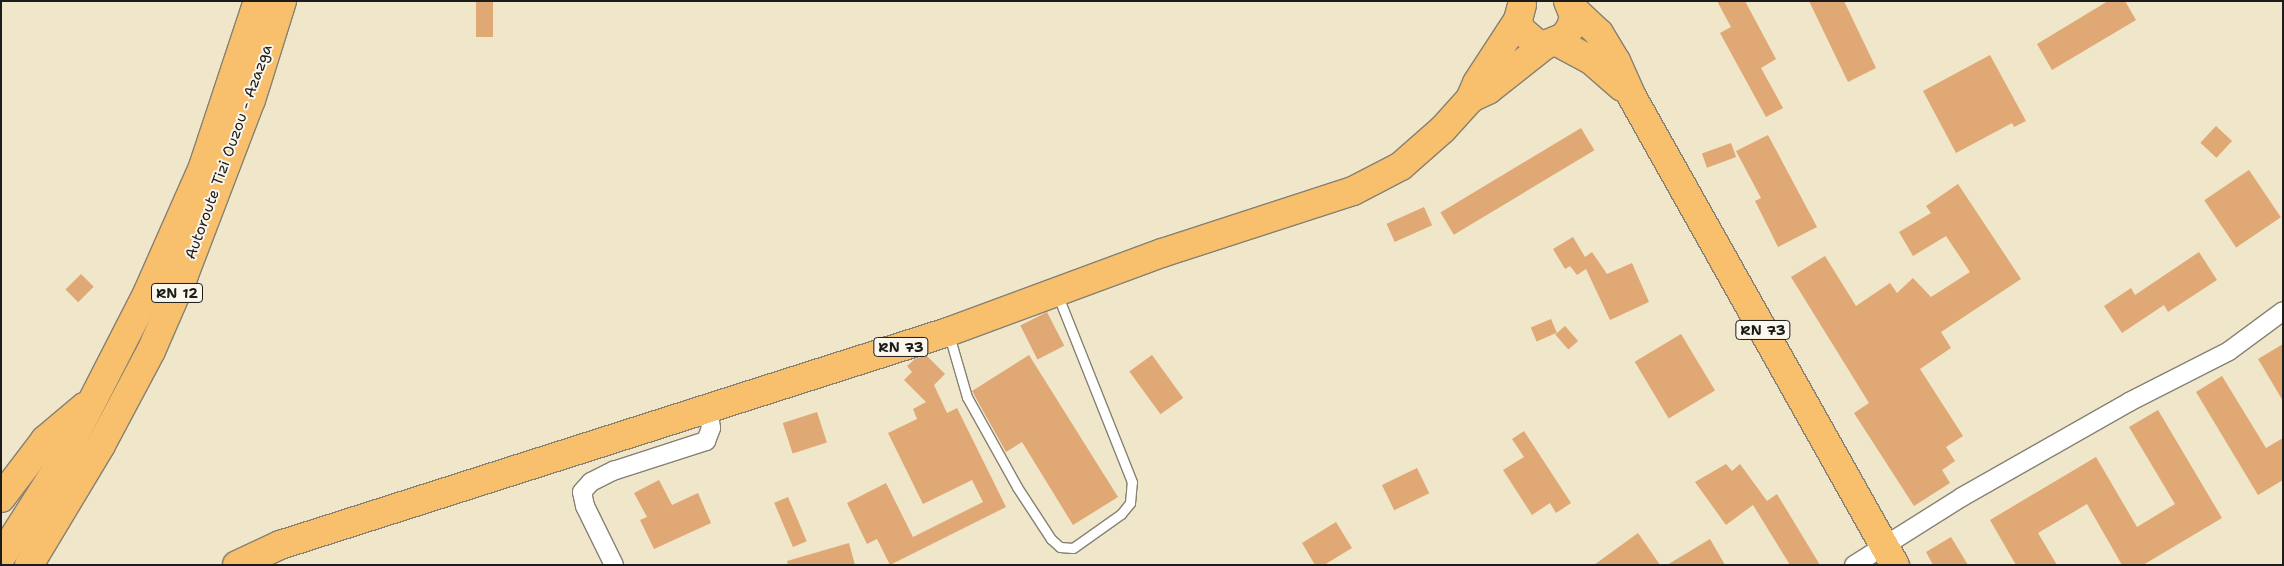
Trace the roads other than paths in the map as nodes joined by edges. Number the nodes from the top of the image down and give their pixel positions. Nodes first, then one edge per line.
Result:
1 (258, 1) edge
2 (282, 1) edge
3 (1570, 5) edge
4 (1521, 10) edge
5 (1551, 44) junction
6 (1631, 95) junction
7 (1470, 99) junction
8 (1056, 291) junction
9 (2283, 311) edge
10 (948, 332) junction
11 (91, 401) junction
12 (708, 410) junction
13 (1, 498) edge
14 (1890, 556) edge
15 (1, 557) edge
16 (29, 565) edge
17 (238, 565) edge
18 (614, 565) edge
19 (1854, 565) edge

1 - 11 main road, Autoroute Tizi Ouzou - Azazga / RN 12
2 - 16 main road, Autoroute Tizi Ouzou - Azazga / RN 12
3 - 5 main road
3 - 6 main road, RN 73
4 - 5 main road
4 - 7 main road, RN 73
5 - 6 main road, RN 73
5 - 7 main road, RN 73
6 - 14 main road, RN 73
7 - 8 main road, RN 73
8 - 10 main road, RN 73
8 - 10 lane
9 - 14 street
10 - 12 main road, RN 73
11 - 13 main road, RN 12
11 - 15 main road, Autoroute Tizi Ouzou - Azazga / RN 12
12 - 17 main road, RN 73
12 - 18 street
14 - 19 street

